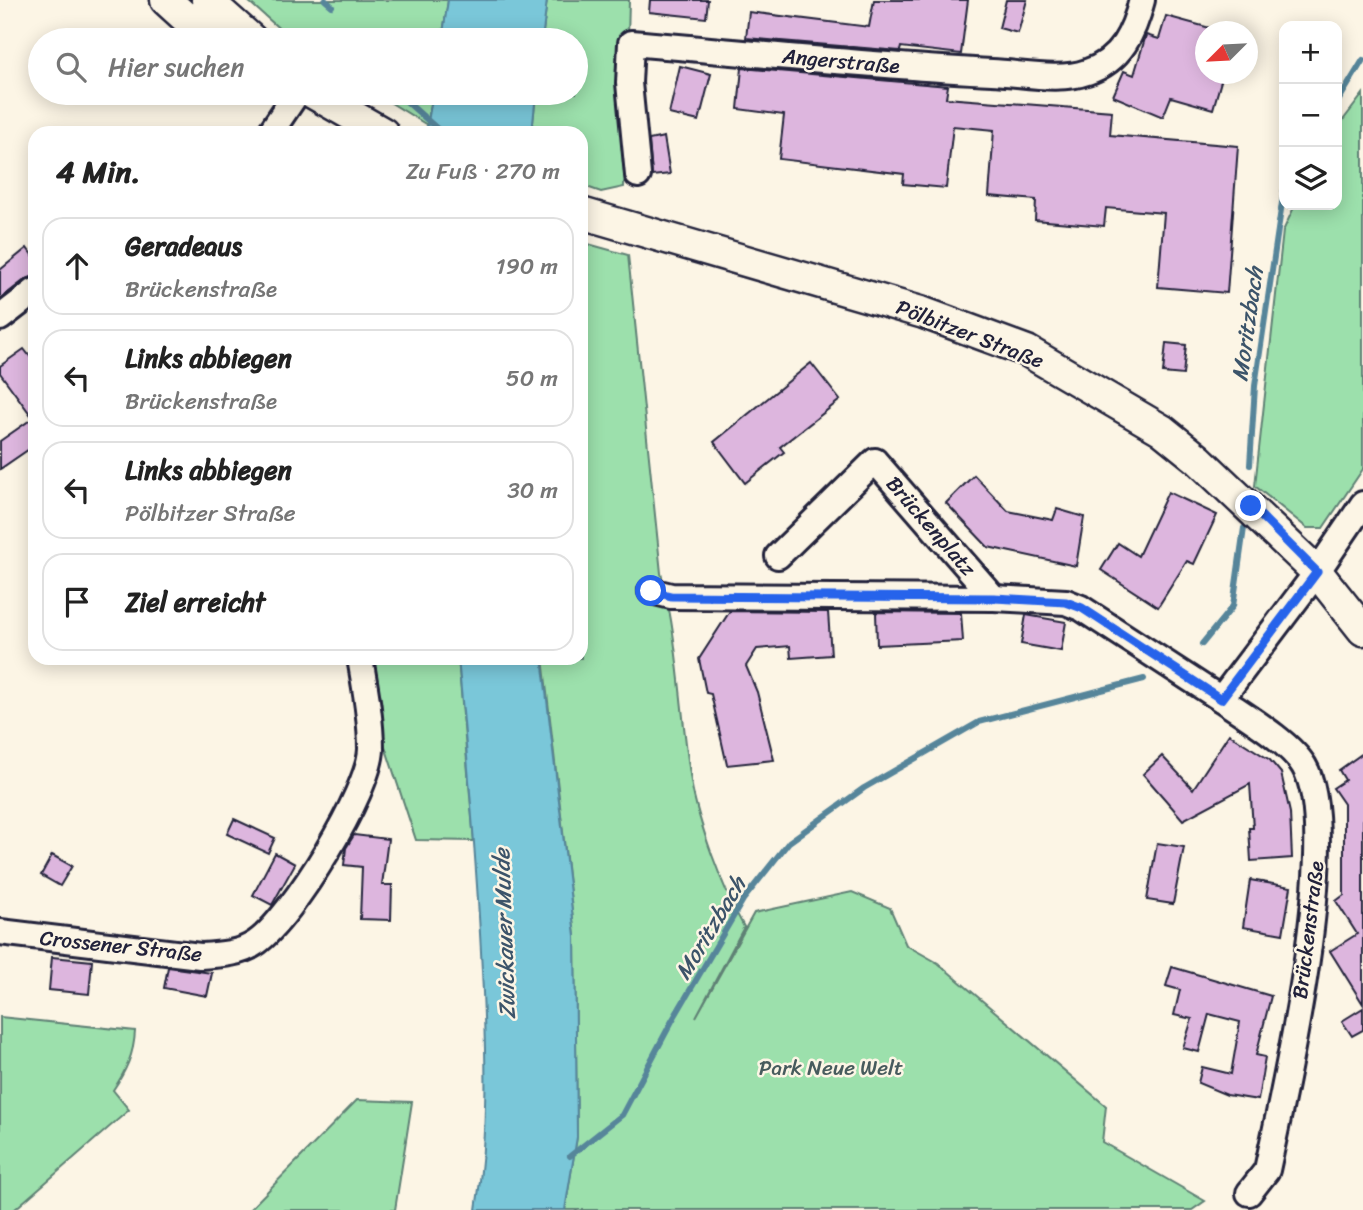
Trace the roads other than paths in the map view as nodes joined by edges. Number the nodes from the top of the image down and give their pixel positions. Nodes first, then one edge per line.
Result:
1 (166, 0) edge
2 (207, 0) edge
3 (1142, 0) edge
4 (197, 28) edge
5 (238, 28) edge
6 (289, 105) edge
7 (334, 105) edge
8 (275, 126) edge
9 (371, 126) edge
10 (638, 175) dead end
11 (588, 215) edge
12 (28, 296) edge
13 (0, 318) edge
14 (1363, 504) edge
15 (778, 556) dead end
16 (1317, 572) junction
17 (651, 591) dead end
18 (994, 598) junction
19 (1363, 630) edge
20 (361, 665) edge
21 (1221, 699) junction
22 (0, 932) edge
23 (1249, 1193) dead end

1 - 4 street
2 - 5 street
3 - 10 street, Angerstraße
6 - 8 street
7 - 9 street
11 - 16 street, Pölbitzer Straße
12 - 13 street
14 - 16 street
15 - 18 street, Brückenplatz
16 - 19 street, Pölbitzer Straße
16 - 21 street
17 - 18 street, Brückenstraße
18 - 21 street, Brückenstraße
20 - 22 street, Crossener Straße
21 - 23 street, Brückenstraße

